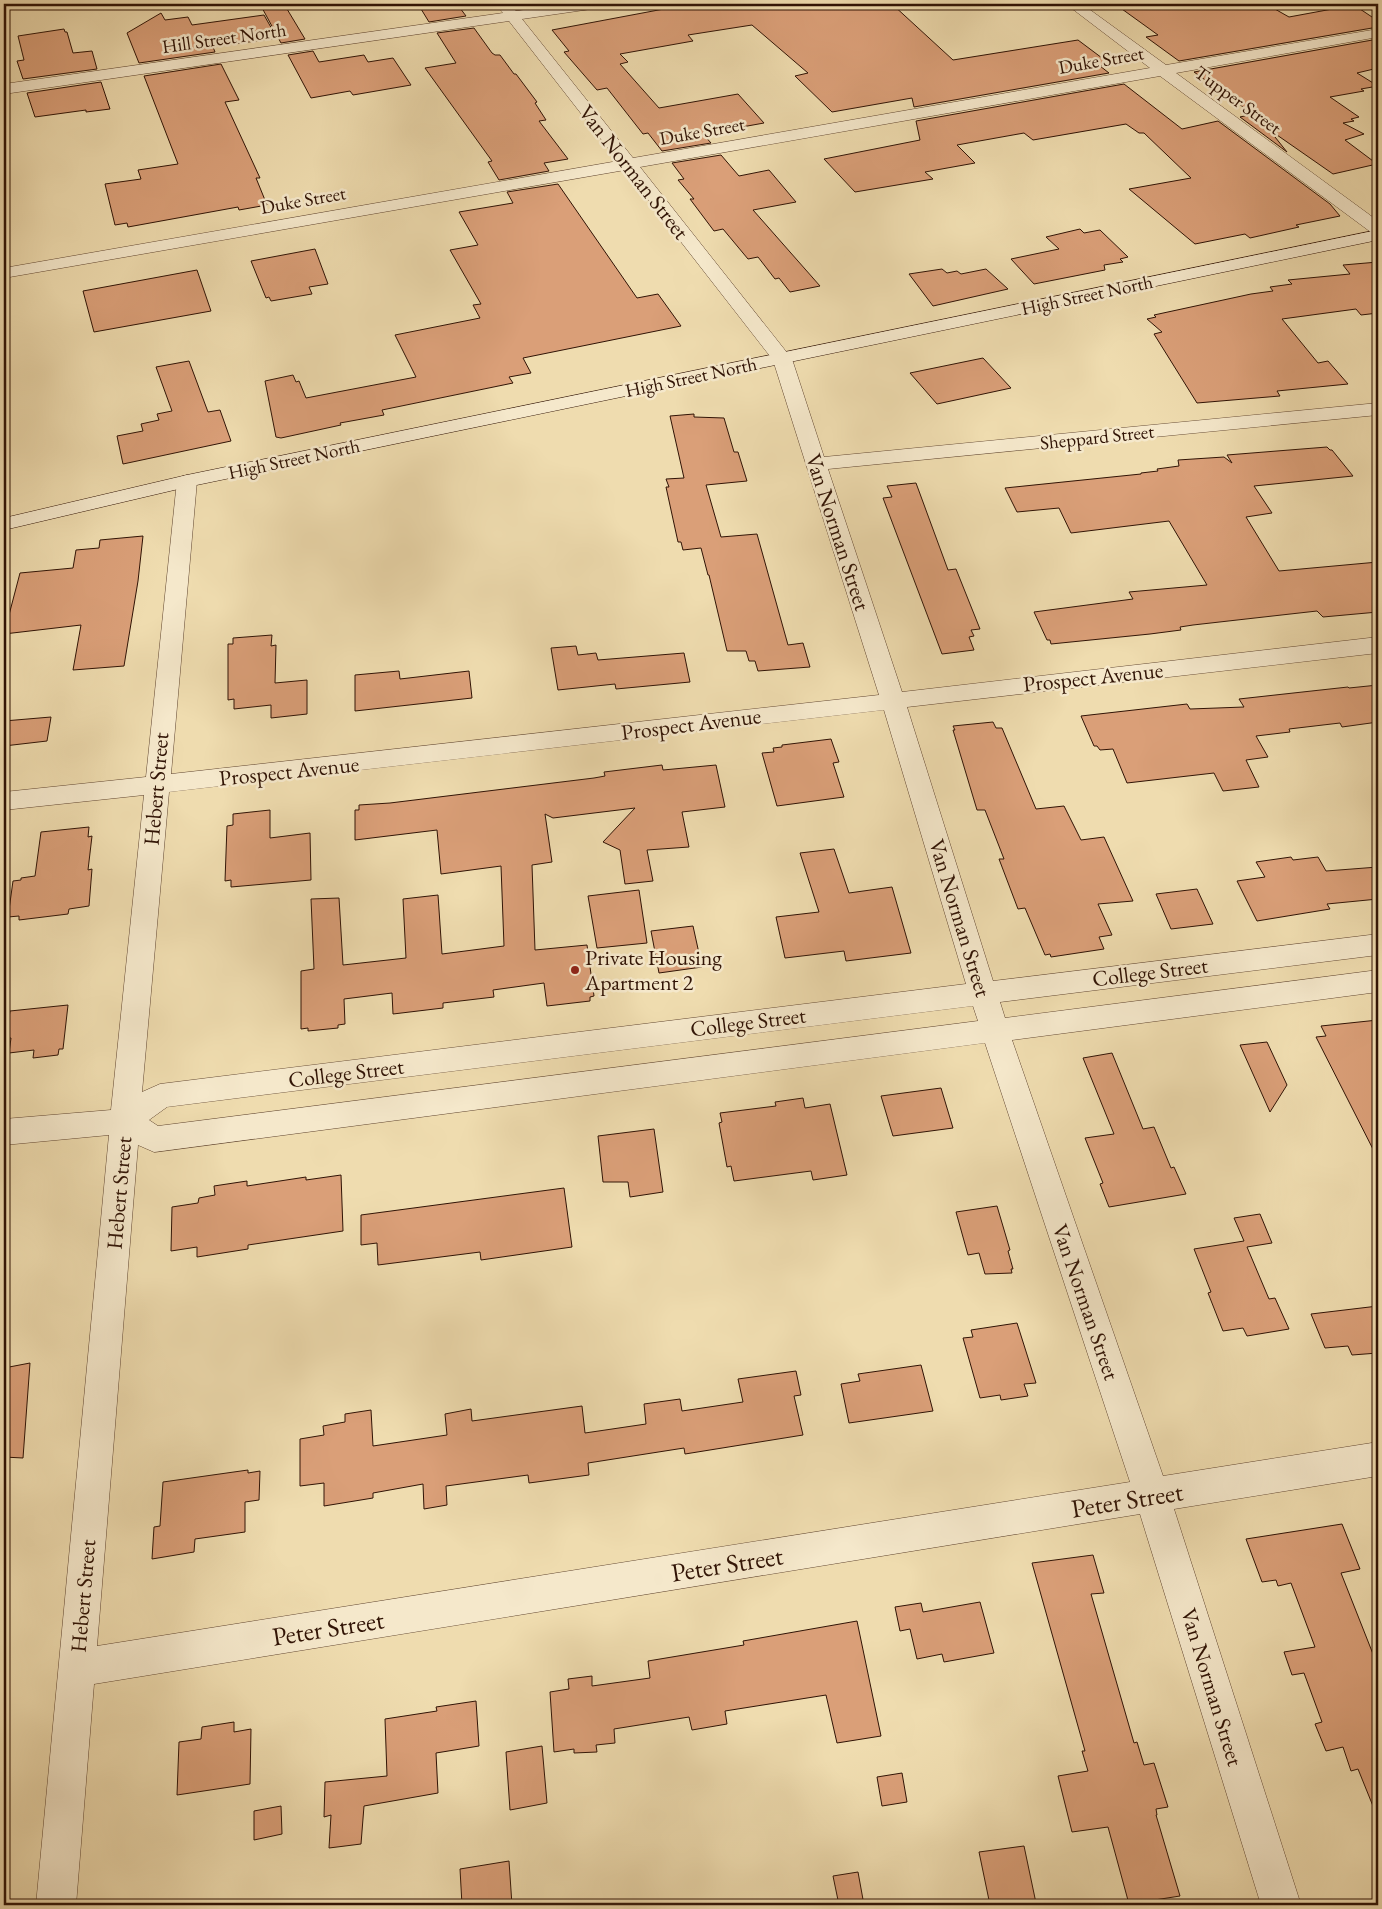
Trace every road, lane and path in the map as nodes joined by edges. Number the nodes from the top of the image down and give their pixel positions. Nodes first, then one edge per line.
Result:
1 (503, 4) edge
2 (598, 4) edge
3 (1074, 4) edge
4 (513, 17) junction
5 (1378, 33) edge
6 (1163, 71) junction
7 (4, 89) edge
8 (630, 166) junction
9 (1378, 229) edge
10 (1378, 235) edge
11 (4, 273) edge
12 (782, 359) junction
13 (1378, 409) edge
14 (816, 464) junction
15 (187, 480) junction
16 (4, 524) edge
17 (1378, 645) edge
18 (893, 700) junction
19 (157, 785) junction
20 (4, 801) edge
21 (1378, 944) edge
22 (1378, 981) edge
23 (982, 992) junction
24 (994, 1031) junction
25 (125, 1121) junction
26 (4, 1132) edge
27 (1378, 1458) edge
28 (1152, 1496) junction
29 (76, 1668) junction
30 (56, 1905) edge
31 (1280, 1905) edge

1 - 4 street, Van Norman Street
2 - 4 street, Hill Street North
3 - 6 street, Tupper Street
4 - 7 street, Hill Street North
4 - 8 street, Van Norman Street
5 - 6 street, Duke Street
6 - 8 street, Duke Street
6 - 9 street, Tupper Street
8 - 11 street, Duke Street
8 - 12 street, Van Norman Street
10 - 12 street, High Street North
12 - 14 street, Van Norman Street
12 - 15 street, High Street North
13 - 14 street, Sheppard Street
14 - 18 street, Van Norman Street
15 - 16 street, High Street North
15 - 19 street, Hebert Street
17 - 18 street, Prospect Avenue
18 - 19 street, Prospect Avenue
18 - 23 street, Van Norman Street
19 - 20 street, Prospect Avenue
19 - 25 street, Hebert Street
21 - 23 street, College Street
22 - 24 street, College Street
23 - 24 street, Van Norman Street
23 - 25 street, College Street
24 - 25 street, College Street
24 - 28 street, Van Norman Street
25 - 26 street
25 - 29 street, Hebert Street
27 - 28 street, Peter Street
28 - 29 street, Peter Street
28 - 31 street, Van Norman Street
29 - 30 street, Hebert Street

